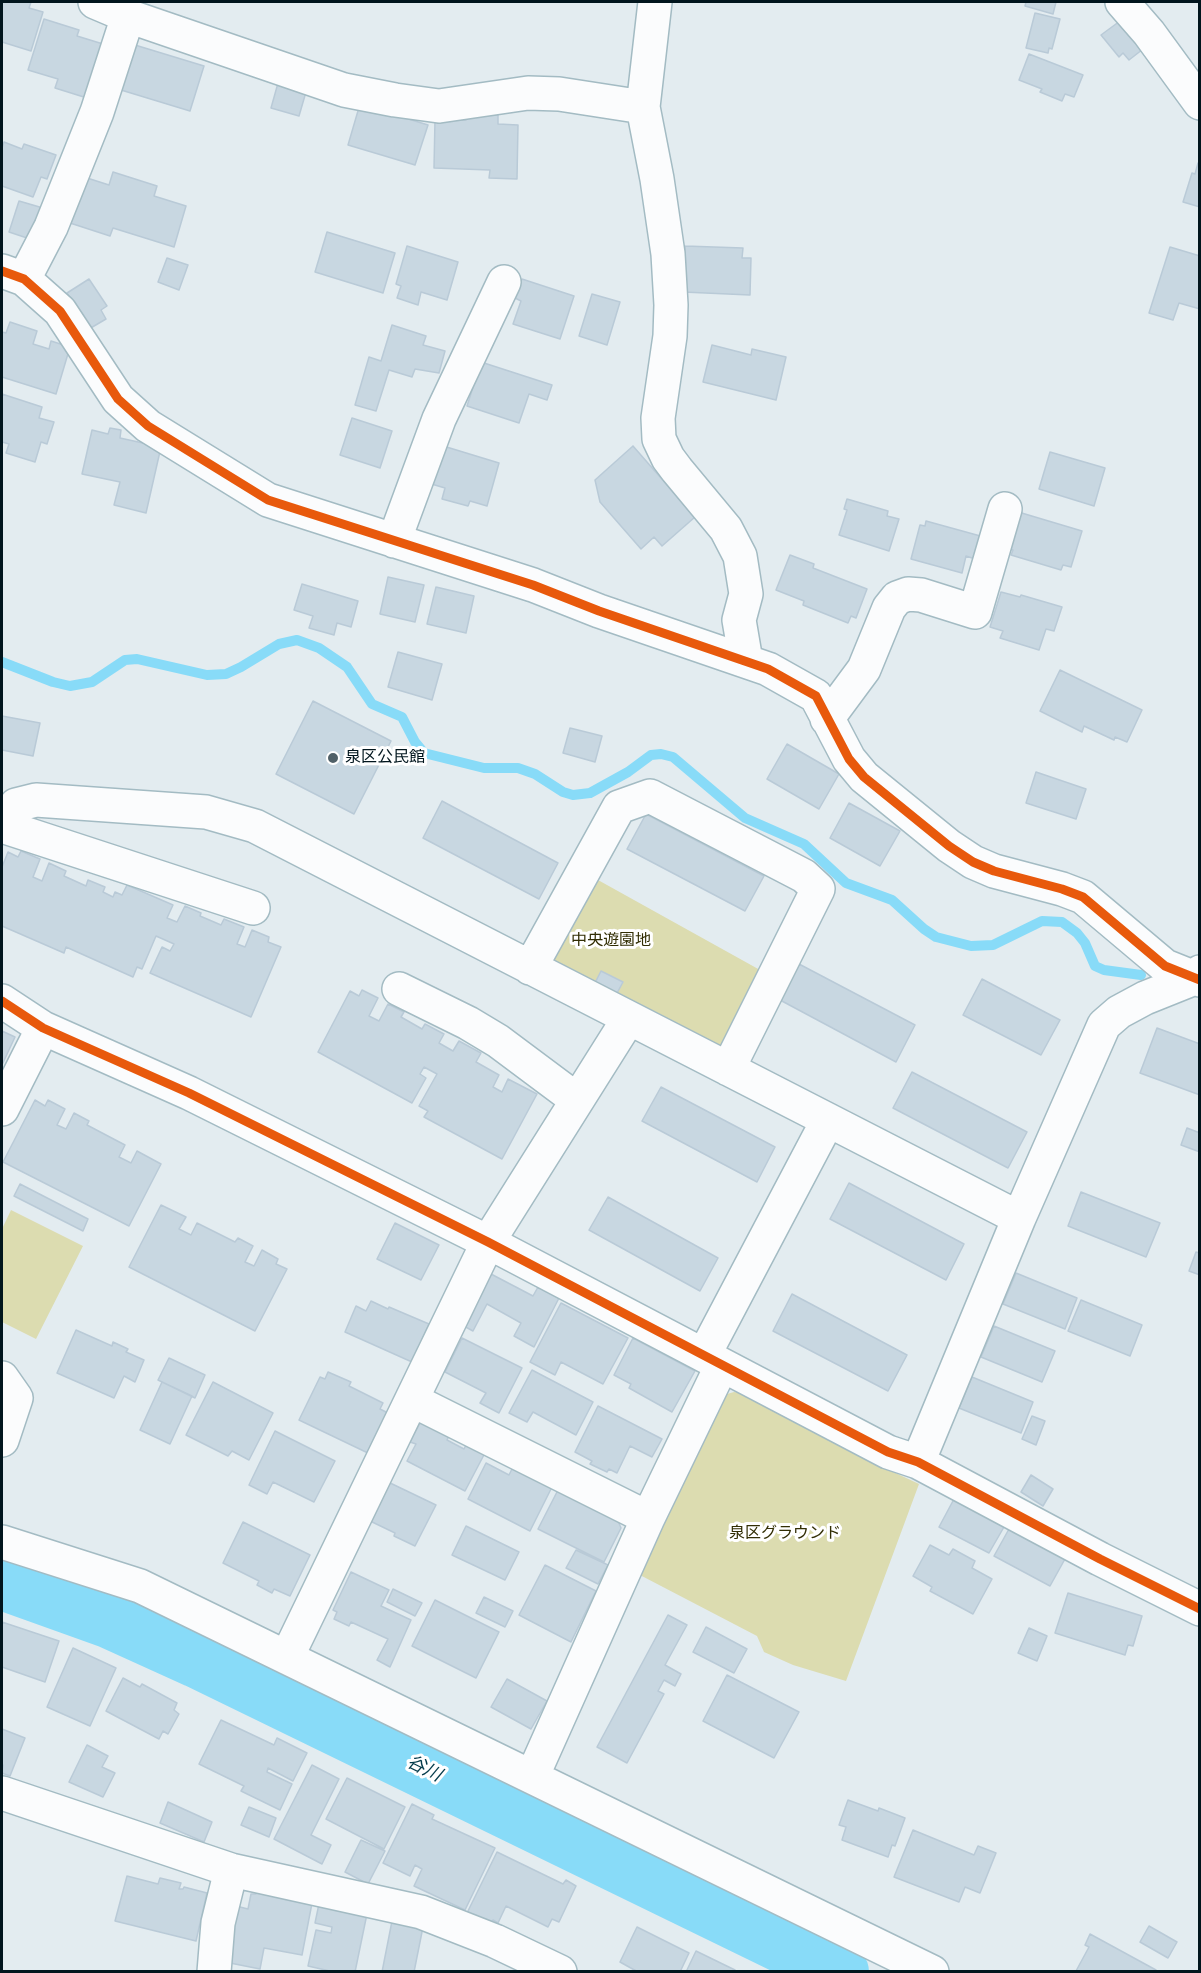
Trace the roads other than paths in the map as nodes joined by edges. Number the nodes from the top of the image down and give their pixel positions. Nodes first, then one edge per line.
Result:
1 (94, 2) edge
2 (655, 2) edge
3 (1122, 2) edge
4 (128, 16) junction
5 (1200, 103) edge
6 (643, 107) junction
7 (13, 275) edge
8 (504, 282) dead end
9 (1005, 509) dead end
10 (394, 542) junction
11 (746, 661) junction
12 (827, 719) junction
13 (2, 824) edge
14 (253, 908) dead end
15 (530, 968) junction
16 (1198, 977) edge
17 (399, 989) dead end
18 (2, 1001) edge
19 (629, 1018) junction
20 (43, 1028) junction
21 (728, 1069) junction
22 (577, 1100) junction
23 (2, 1109) edge
24 (828, 1120) junction
25 (1019, 1218) junction
26 (488, 1242) junction
27 (713, 1360) junction
28 (2, 1378) edge
29 (412, 1401) junction
30 (2, 1440) edge
31 (918, 1462) junction
32 (648, 1518) junction
33 (2, 1542) edge
34 (1200, 1609) edge
35 (287, 1657) junction
36 (531, 1777) junction
37 (2, 1792) edge
38 (231, 1870) junction
39 (214, 1971) edge
40 (560, 1971) edge
41 (932, 1971) edge

1 - 4 street
2 - 6 street
3 - 5 street
4 - 6 street
4 - 7 street
6 - 11 street
7 - 10 street
8 - 10 street
9 - 12 street
10 - 11 street
11 - 12 street
12 - 16 street
13 - 14 street
13 - 15 street
15 - 19 street
15 - 21 street
16 - 25 street
17 - 22 street
18 - 20 street
19 - 21 street
19 - 22 street
20 - 23 street
20 - 26 street
21 - 24 street
22 - 26 street
24 - 25 street
24 - 27 street
25 - 31 street
26 - 27 street
26 - 29 street
27 - 31 street
27 - 32 street
28 - 30 street
29 - 32 street
29 - 35 street
31 - 34 street
32 - 36 street
33 - 35 street
35 - 36 street
36 - 41 street
37 - 38 street
38 - 39 street
38 - 40 street

